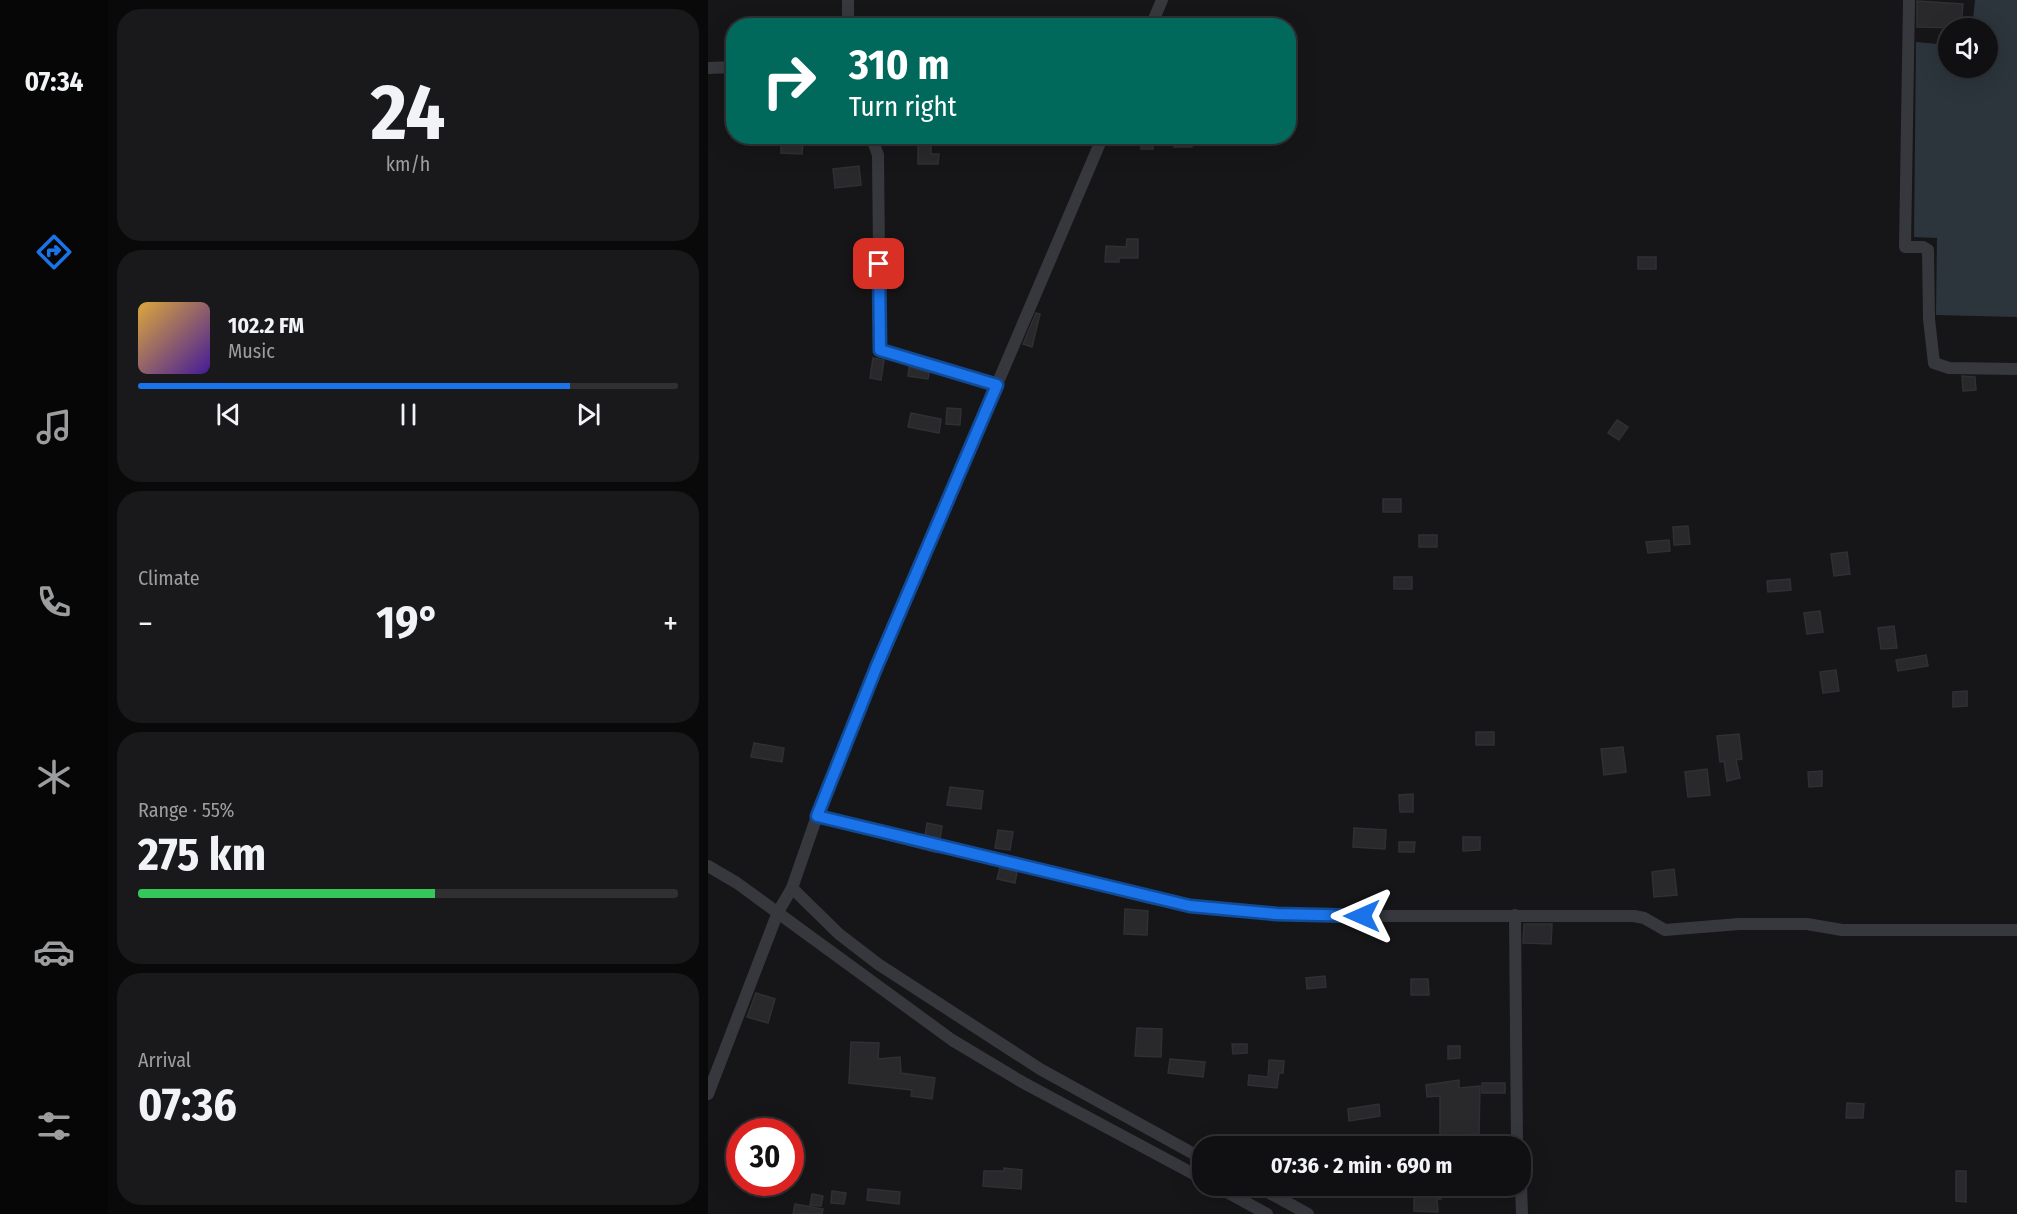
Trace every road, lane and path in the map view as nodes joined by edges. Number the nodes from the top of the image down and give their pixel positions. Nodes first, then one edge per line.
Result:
1 (848, 0) edge
2 (1162, 0) edge
3 (1909, 0) edge
4 (848, 18) edge
5 (1154, 18) edge
6 (726, 67) edge
7 (708, 68) edge
8 (874, 144) edge
9 (1100, 144) edge
10 (2017, 369) edge
11 (997, 385) junction
12 (817, 816) junction
13 (708, 866) edge
14 (792, 888) junction
15 (778, 912) junction
16 (1515, 915) junction
17 (2017, 930) edge
18 (708, 1094) edge
19 (1517, 1136) edge
20 (1192, 1153) edge
21 (1192, 1173) edge
22 (1234, 1196) edge
23 (1275, 1196) edge
24 (1521, 1196) edge
25 (1267, 1214) edge
26 (1308, 1214) edge
27 (1522, 1214) edge

1 - 4 street
2 - 5 street
3 - 10 street
6 - 7 street
8 - 11 street
9 - 11 street
11 - 12 street
12 - 14 street
12 - 16 street
13 - 15 street
14 - 15 street
14 - 20 street
15 - 18 street
15 - 21 street
16 - 17 street
16 - 19 street
22 - 25 street
23 - 26 street
24 - 27 street

